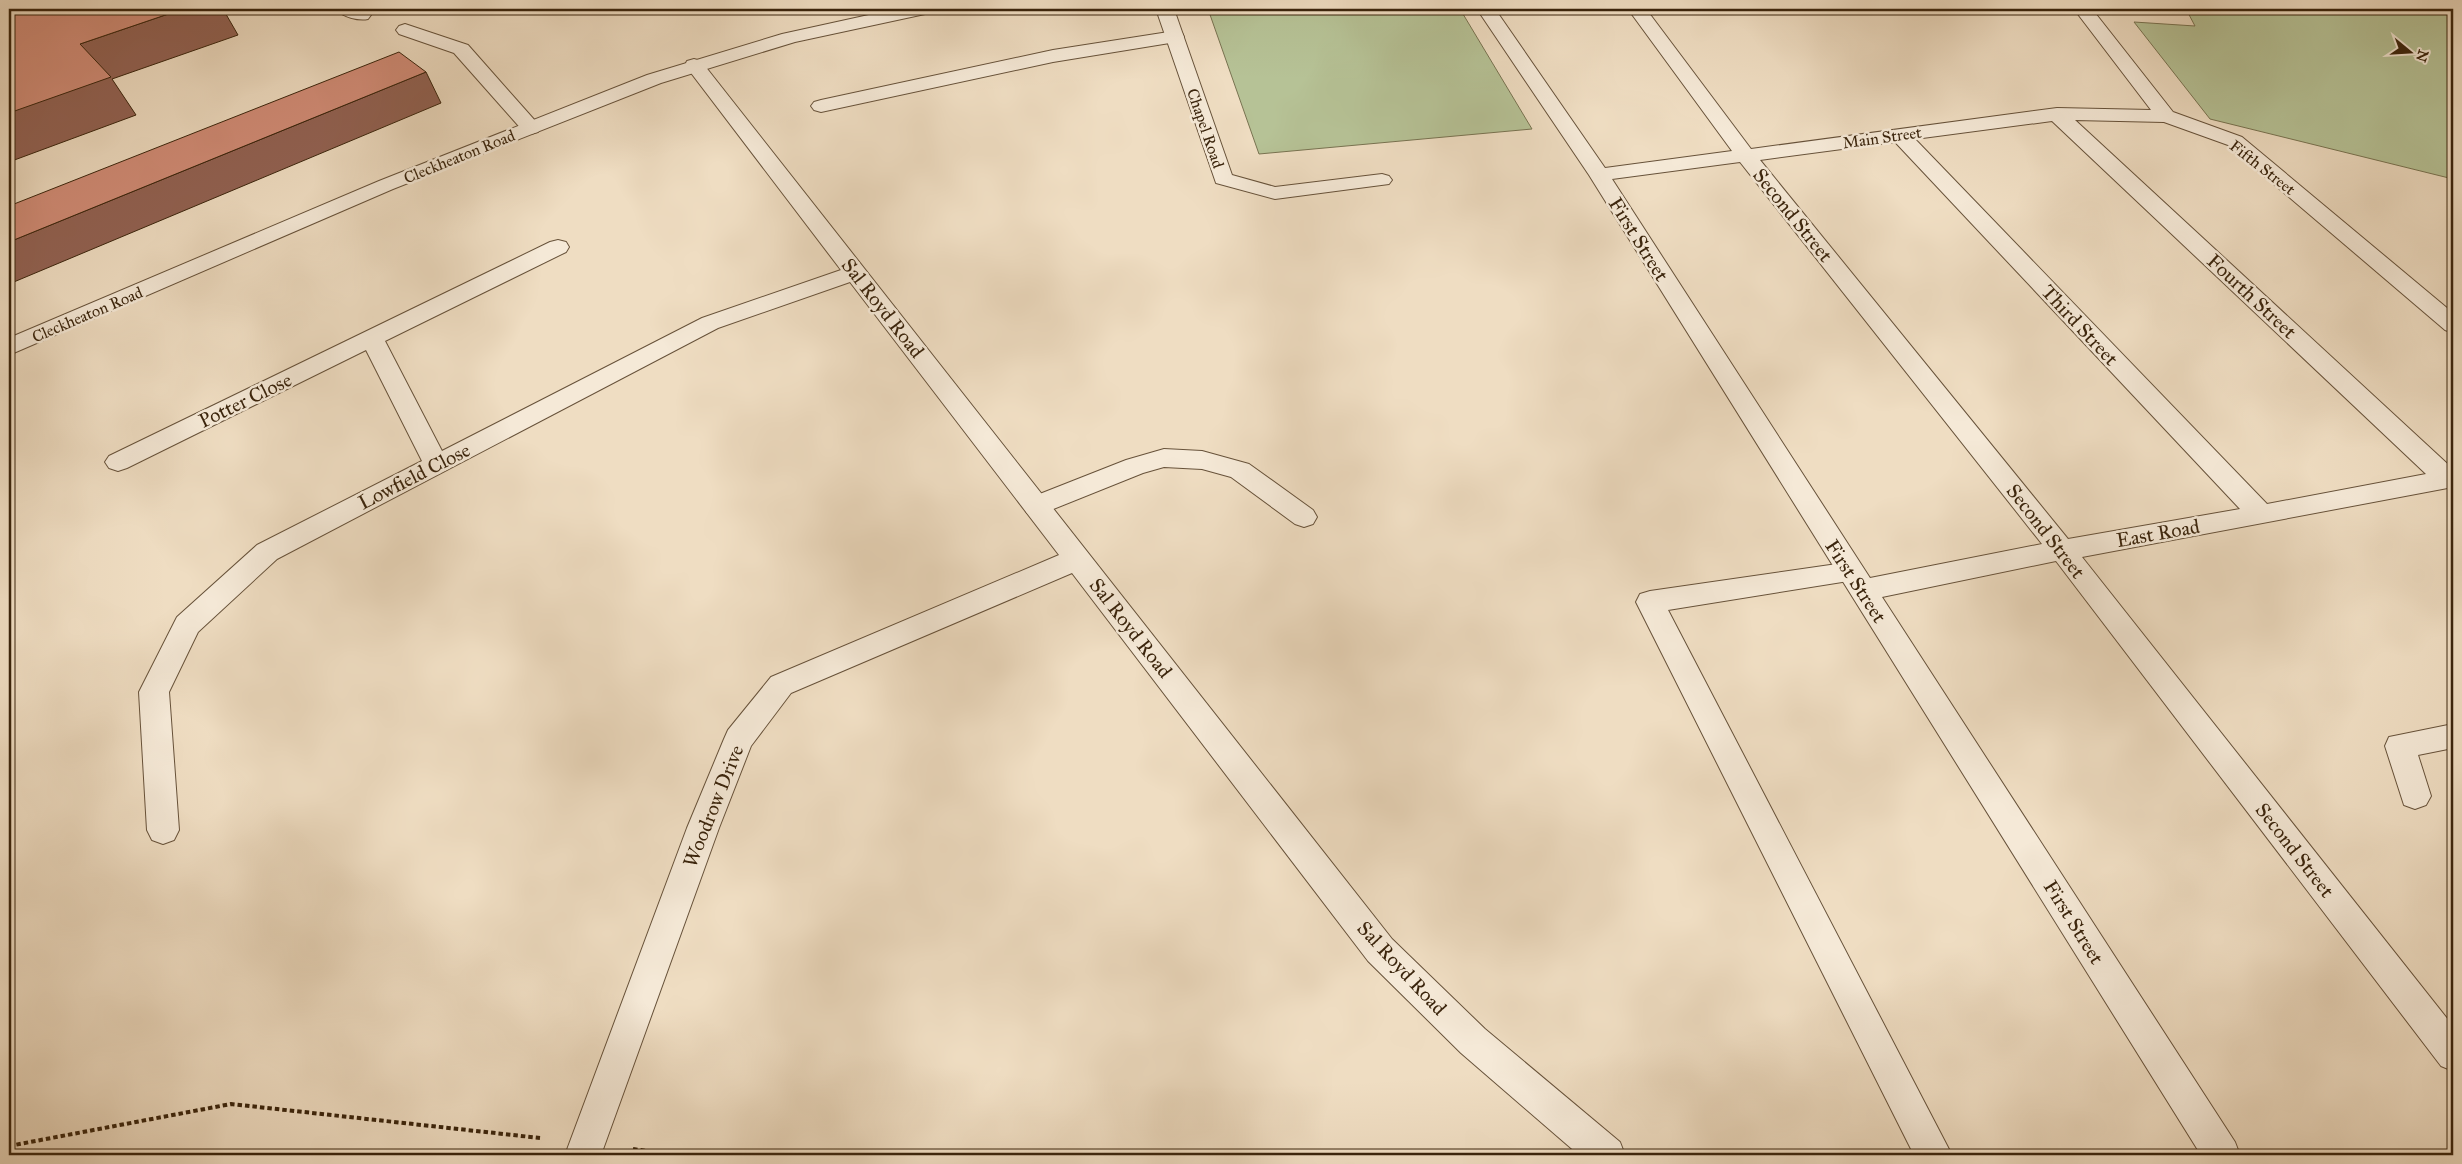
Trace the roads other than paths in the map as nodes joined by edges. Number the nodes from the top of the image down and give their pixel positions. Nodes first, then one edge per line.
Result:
1 (345, 9) edge
2 (925, 9) edge
3 (1165, 9) edge
4 (1486, 9) edge
5 (1637, 9) edge
6 (2083, 9) edge
7 (362, 15) dead end
8 (405, 30) dead end
9 (1175, 37) junction
10 (694, 65) junction
11 (821, 106) dead end
12 (2057, 114) junction
13 (2166, 116) junction
14 (531, 128) junction
15 (1900, 135) junction
16 (1745, 155) junction
17 (1599, 175) junction
18 (1382, 180) dead end
19 (558, 247) dead end
20 (855, 273) junction
21 (2453, 324) edge
22 (372, 338) junction
23 (9, 347) edge
24 (118, 462) dead end
25 (436, 464) junction
26 (2451, 478) edge
27 (1036, 506) junction
28 (2261, 516) junction
29 (1304, 517) dead end
30 (2062, 550) junction
31 (1077, 559) junction
32 (1857, 581) junction
33 (2453, 736) edge
34 (2416, 796) dead end
35 (163, 830) dead end
36 (2453, 1054) edge
37 (586, 1149) edge
38 (1607, 1155) edge
39 (1934, 1155) edge
40 (2222, 1155) edge

1 - 7 street
2 - 10 street, Cleckheaton Road
3 - 9 street, Chapel Road
4 - 17 street, First Street
5 - 16 street, Second Street
6 - 13 street
8 - 14 street
9 - 11 street
9 - 18 street, Chapel Road
10 - 14 street, Cleckheaton Road
10 - 20 street, Sal Royd Road
12 - 13 street, Main Street
12 - 15 street, Main Street
12 - 26 street, Fourth Street
13 - 21 street, Fifth Street
14 - 23 street, Cleckheaton Road
15 - 16 street, Main Street
15 - 28 street, Third Street
16 - 17 street, Main Street
16 - 30 street, Second Street
17 - 32 street, First Street
19 - 22 street, Potter Close
20 - 25 street, Lowfield Close
20 - 27 street, Sal Royd Road
22 - 24 street, Potter Close
22 - 25 street
25 - 35 street, Lowfield Close
26 - 28 street, East Road
27 - 29 street
27 - 31 street, Sal Royd Road
28 - 30 street, East Road
30 - 32 street, East Road
30 - 36 street, Second Street
31 - 37 street, Woodrow Drive
31 - 38 street, Sal Royd Road
32 - 39 street, East Road
32 - 40 street, First Street
33 - 34 street

